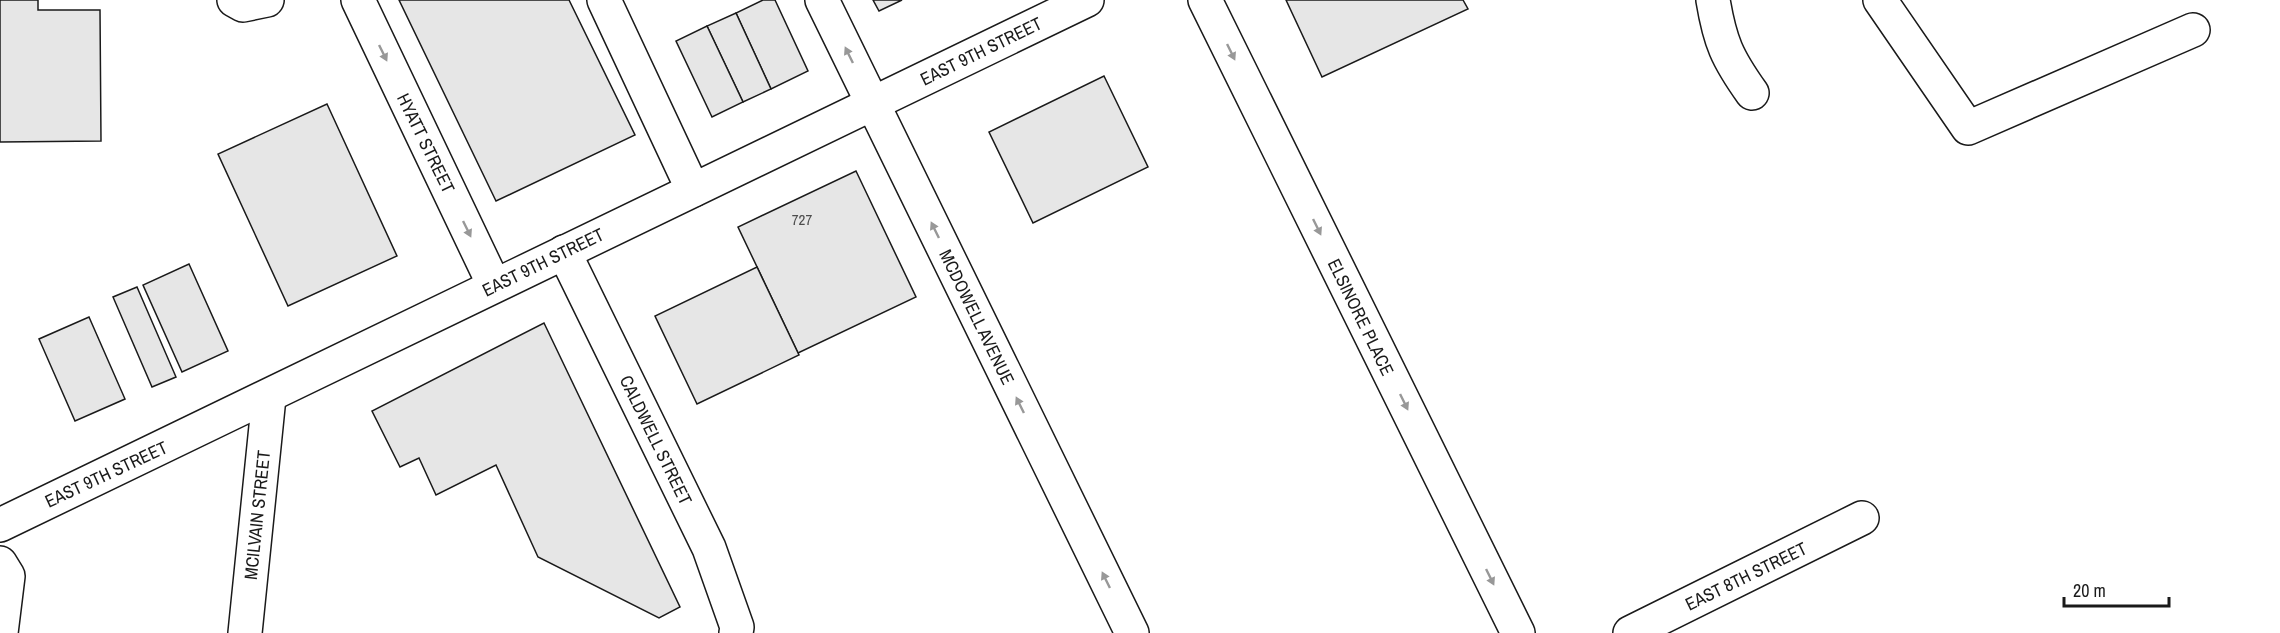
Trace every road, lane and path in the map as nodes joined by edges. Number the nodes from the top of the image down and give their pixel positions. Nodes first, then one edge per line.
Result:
1 (234, 0) edge
2 (267, 0) edge
3 (358, 0) edge
4 (604, 0) edge
5 (822, 0) edge
6 (1087, 0) edge
7 (1205, 0) edge
8 (1713, 0) edge
9 (1880, 0) edge
10 (2193, 30) dead end
11 (1752, 93) dead end
12 (872, 103) junction
13 (693, 190) junction
14 (564, 252) junction
15 (494, 285) junction
16 (269, 397) junction
17 (1862, 518) dead end
18 (0, 525) edge
19 (0, 563) edge
20 (1, 633) edge
21 (245, 633) edge
22 (736, 633) edge
23 (1132, 633) edge
24 (1518, 633) edge
25 (1630, 633) edge

1 - 2 street
3 -> 15 street, HYATT STREET
4 - 13 street
12 -> 5 street, MCDOWELL AVENUE
6 - 12 street, EAST 9TH STREET
7 -> 24 street, ELSINORE PLACE
8 - 11 street
9 - 10 street
12 - 13 street, EAST 9TH STREET
23 -> 12 street, MCDOWELL AVENUE
13 - 14 street, EAST 9TH STREET
14 - 15 street, EAST 9TH STREET
14 - 22 street, CALDWELL STREET
15 - 16 street, EAST 9TH STREET
16 - 18 street, EAST 9TH STREET
16 - 21 street, MCILVAIN STREET
17 - 25 street, EAST 8TH STREET
19 - 20 street

